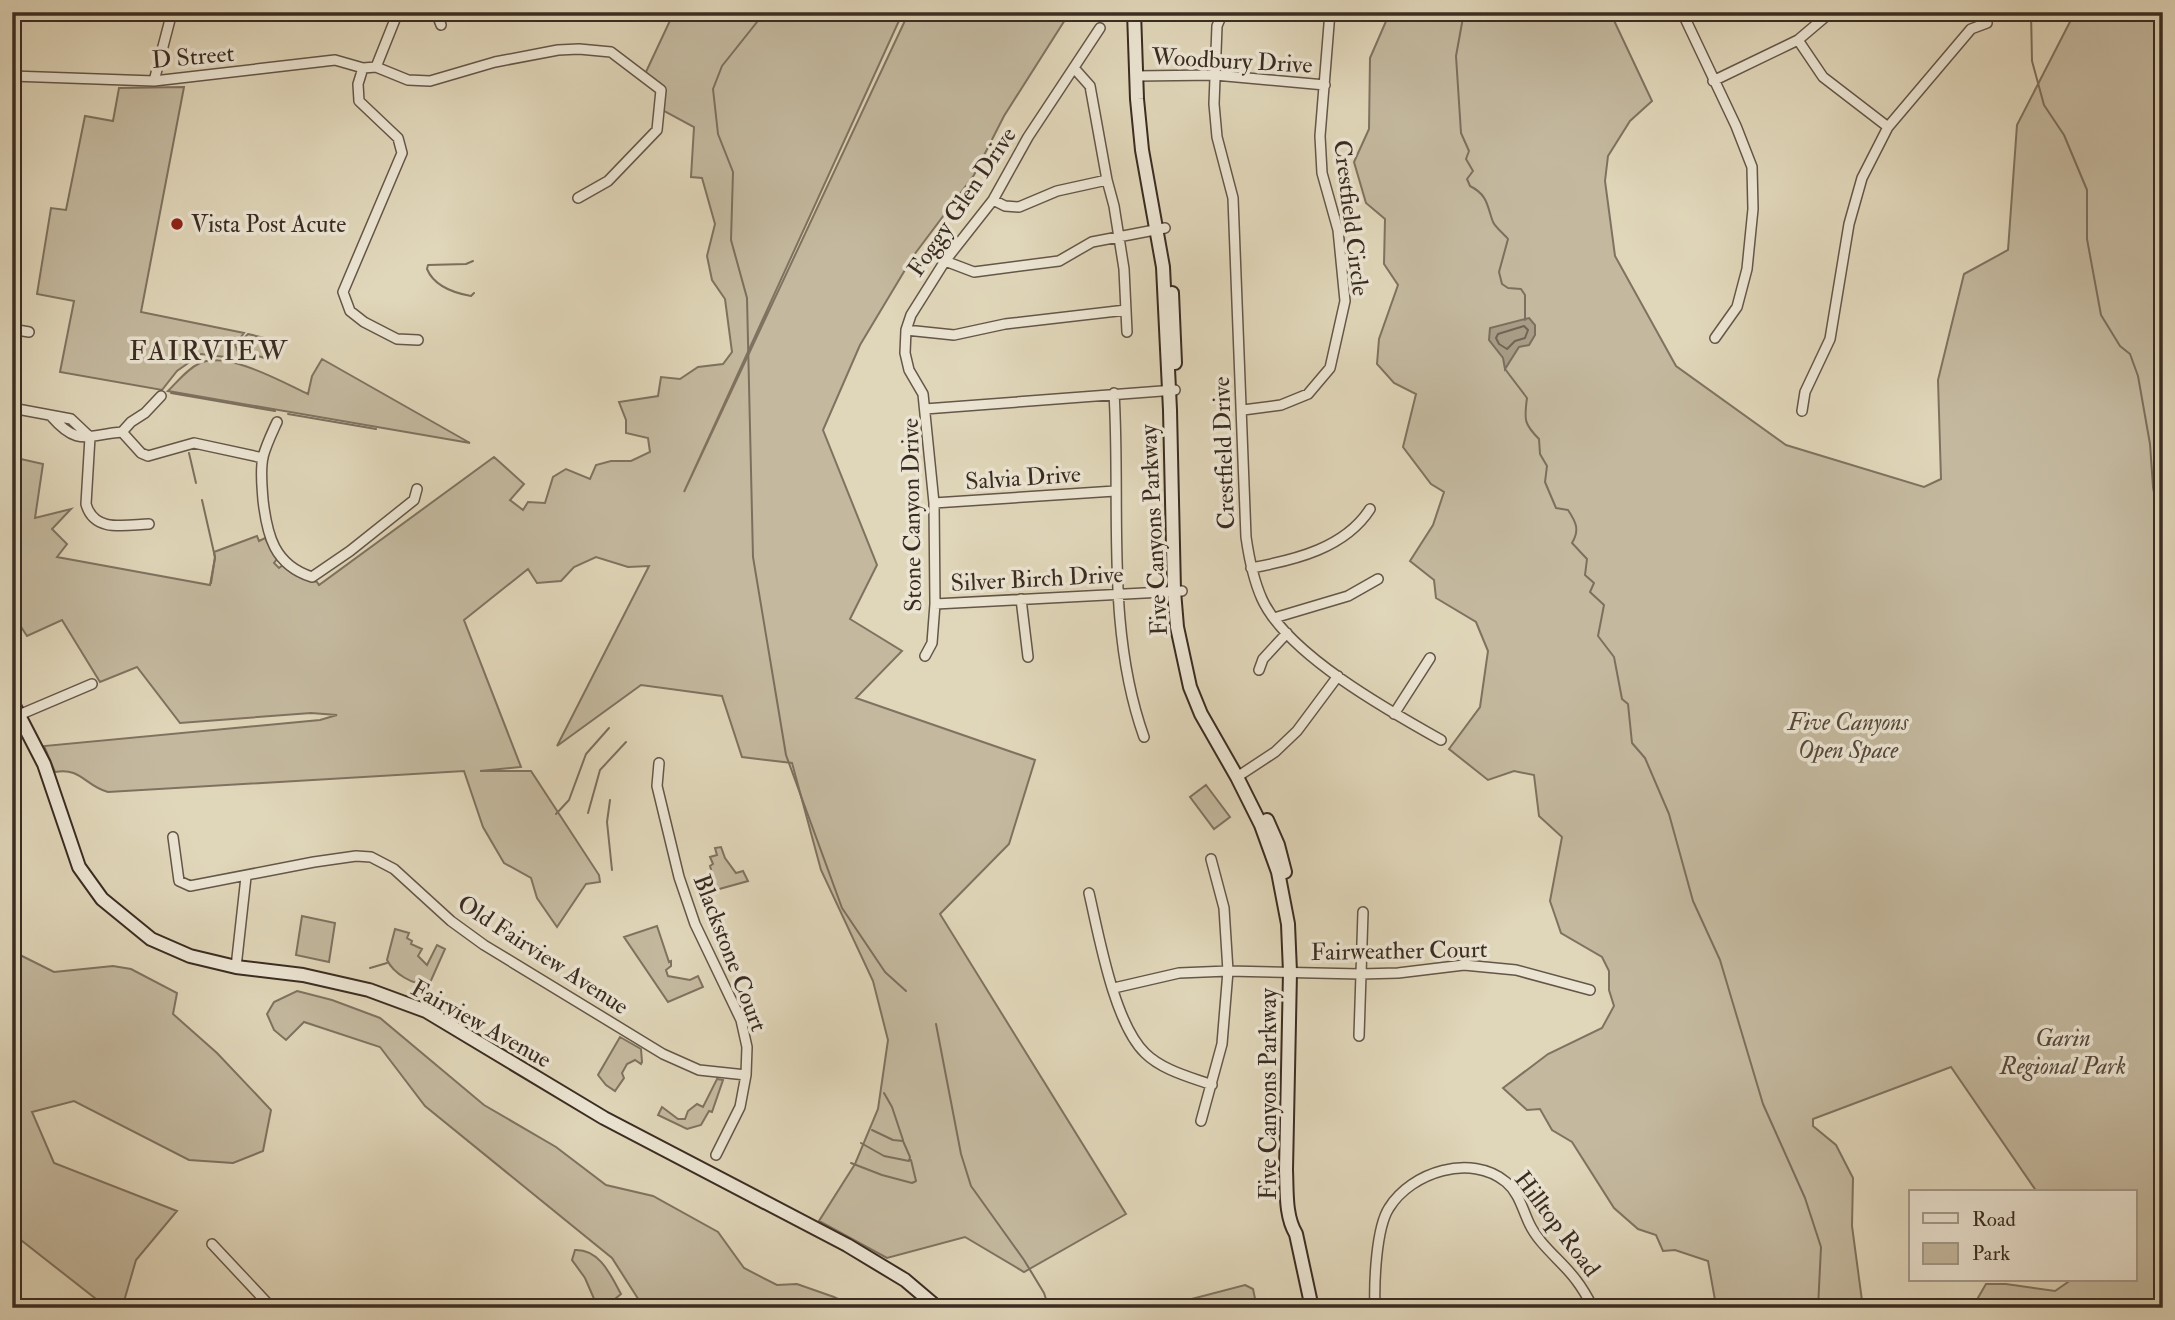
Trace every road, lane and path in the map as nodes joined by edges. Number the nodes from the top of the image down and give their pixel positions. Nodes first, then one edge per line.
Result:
1 (172, 12) edge
2 (398, 12) edge
3 (436, 12) edge
4 (1134, 12) edge
5 (1142, 12) edge
6 (1223, 12) edge
7 (1330, 12) edge
8 (1682, 12) edge
9 (1831, 12) edge
10 (1987, 23) dead end
11 (442, 25) dead end
12 (1100, 27) dead end
13 (1798, 40) junction
14 (376, 67) junction
15 (363, 68) junction
16 (1074, 68) junction
17 (1215, 75) junction
18 (12, 76) edge
19 (1140, 76) junction
20 (154, 81) junction
21 (1713, 81) junction
22 (1325, 85) junction
23 (1888, 127) junction
24 (1107, 180) junction
25 (578, 198) dead end
26 (993, 200) junction
27 (1161, 229) junction
28 (1119, 237) junction
29 (945, 261) junction
30 (1126, 310) junction
31 (12, 329) edge
32 (906, 330) junction
33 (29, 332) dead end
34 (1126, 332) dead end
35 (1715, 338) dead end
36 (418, 340) dead end
37 (1172, 390) junction
38 (1114, 393) junction
39 (161, 396) dead end
40 (12, 408) edge
41 (925, 409) junction
42 (1243, 410) junction
43 (1802, 411) dead end
44 (51, 416) junction
45 (277, 422) dead end
46 (79, 425) junction
47 (122, 432) junction
48 (72, 435) junction
49 (90, 437) junction
50 (263, 458) junction
51 (417, 489) dead end
52 (1115, 491) junction
53 (934, 503) junction
54 (1370, 509) dead end
55 (149, 524) dead end
56 (1251, 568) junction
57 (1378, 579) dead end
58 (1178, 591) junction
59 (1119, 592) junction
60 (1021, 599) junction
61 (935, 604) junction
62 (1274, 618) junction
63 (1287, 633) junction
64 (925, 656) dead end
65 (1028, 657) dead end
66 (1430, 658) dead end
67 (1259, 670) dead end
68 (1338, 676) junction
69 (92, 684) dead end
70 (12, 702) edge
71 (1394, 714) junction
72 (19, 715) junction
73 (1144, 737) dead end
74 (1441, 740) dead end
75 (659, 763) dead end
76 (1239, 775) junction
77 (173, 837) dead end
78 (1211, 859) dead end
79 (246, 877) junction
80 (1089, 893) dead end
81 (1363, 912) dead end
82 (236, 967) junction
83 (1228, 971) junction
84 (1293, 972) junction
85 (1360, 974) junction
86 (1114, 988) junction
87 (1590, 990) dead end
88 (1359, 1036) dead end
89 (746, 1075) junction
90 (1212, 1085) junction
91 (1201, 1121) dead end
92 (716, 1155) dead end
93 (212, 1244) dead end
94 (272, 1308) edge
95 (937, 1308) edge
96 (1312, 1308) edge
97 (1375, 1308) edge
98 (1593, 1308) edge

1 - 20 street
2 - 14 street
3 - 11 street
4 - 19 main road, Five Canyons Parkway
5 - 19 main road, Five Canyons Parkway
6 - 17 street
7 - 22 street, Crestfield Circle
8 - 21 street
9 - 13 street
10 - 23 street
12 - 16 street, Foggy Glen Drive
13 - 21 street
13 - 23 street
14 - 15 street, D Street
14 - 25 street
15 - 20 street, D Street
15 - 36 street
16 - 24 street
16 - 26 street, Foggy Glen Drive
17 - 19 street, Woodbury Drive
17 - 22 street, Woodbury Drive
17 - 42 street, Crestfield Drive
18 - 20 street, D Street
19 - 27 main road, Five Canyons Parkway
21 - 35 street
22 - 42 street, Crestfield Circle
23 - 43 street
24 - 26 street
24 - 28 street
26 - 29 street, Foggy Glen Drive
27 - 28 street
27 - 37 main road, Five Canyons Parkway
28 - 29 street
28 - 30 street
29 - 32 street, Foggy Glen Drive
30 - 32 street
30 - 34 street
31 - 33 street
32 - 41 street, Foggy Glen Drive
37 - 38 street, Stone Canyon Drive
37 - 58 main road, Five Canyons Parkway
38 - 41 street, Stone Canyon Drive
38 - 52 street
39 - 47 street
40 - 44 street
41 - 53 street, Stone Canyon Drive
42 - 56 street, Crestfield Drive
44 - 46 street
44 - 48 street
45 - 50 street
46 - 48 street
46 - 49 street
47 - 49 street
47 - 50 street
48 - 49 street
49 - 55 street
50 - 51 street
52 - 53 street, Salvia Drive
52 - 59 street
53 - 61 street, Stone Canyon Drive
54 - 56 street
56 - 62 street, Crestfield Drive
57 - 62 street
58 - 59 street, Silver Birch Drive
58 - 76 main road, Five Canyons Parkway
59 - 60 street, Silver Birch Drive
59 - 73 street
60 - 61 street, Silver Birch Drive
60 - 65 street
61 - 64 street, Stone Canyon Drive
62 - 63 street, Crestfield Drive
63 - 67 street
63 - 68 street, Crestfield Drive
66 - 71 street
68 - 71 street, Crestfield Drive
68 - 76 street
69 - 72 street
70 - 72 main road, Fairview Avenue
71 - 74 street, Crestfield Drive
72 - 82 main road, Fairview Avenue
75 - 89 street, Blackstone Court
76 - 84 main road, Five Canyons Parkway
77 - 79 street, Old Fairview Avenue
78 - 83 street
79 - 82 street
79 - 89 street, Old Fairview Avenue
80 - 86 street
81 - 85 street
82 - 95 main road, Fairview Avenue
83 - 84 street, Fairweather Court
83 - 86 street, Fairweather Court
83 - 90 street
84 - 85 street, Fairweather Court
84 - 96 main road, Five Canyons Parkway
85 - 87 street, Fairweather Court
85 - 88 street
86 - 90 street
89 - 92 street, Blackstone Court
90 - 91 street
93 - 94 street
97 - 98 street, Hilltop Road

